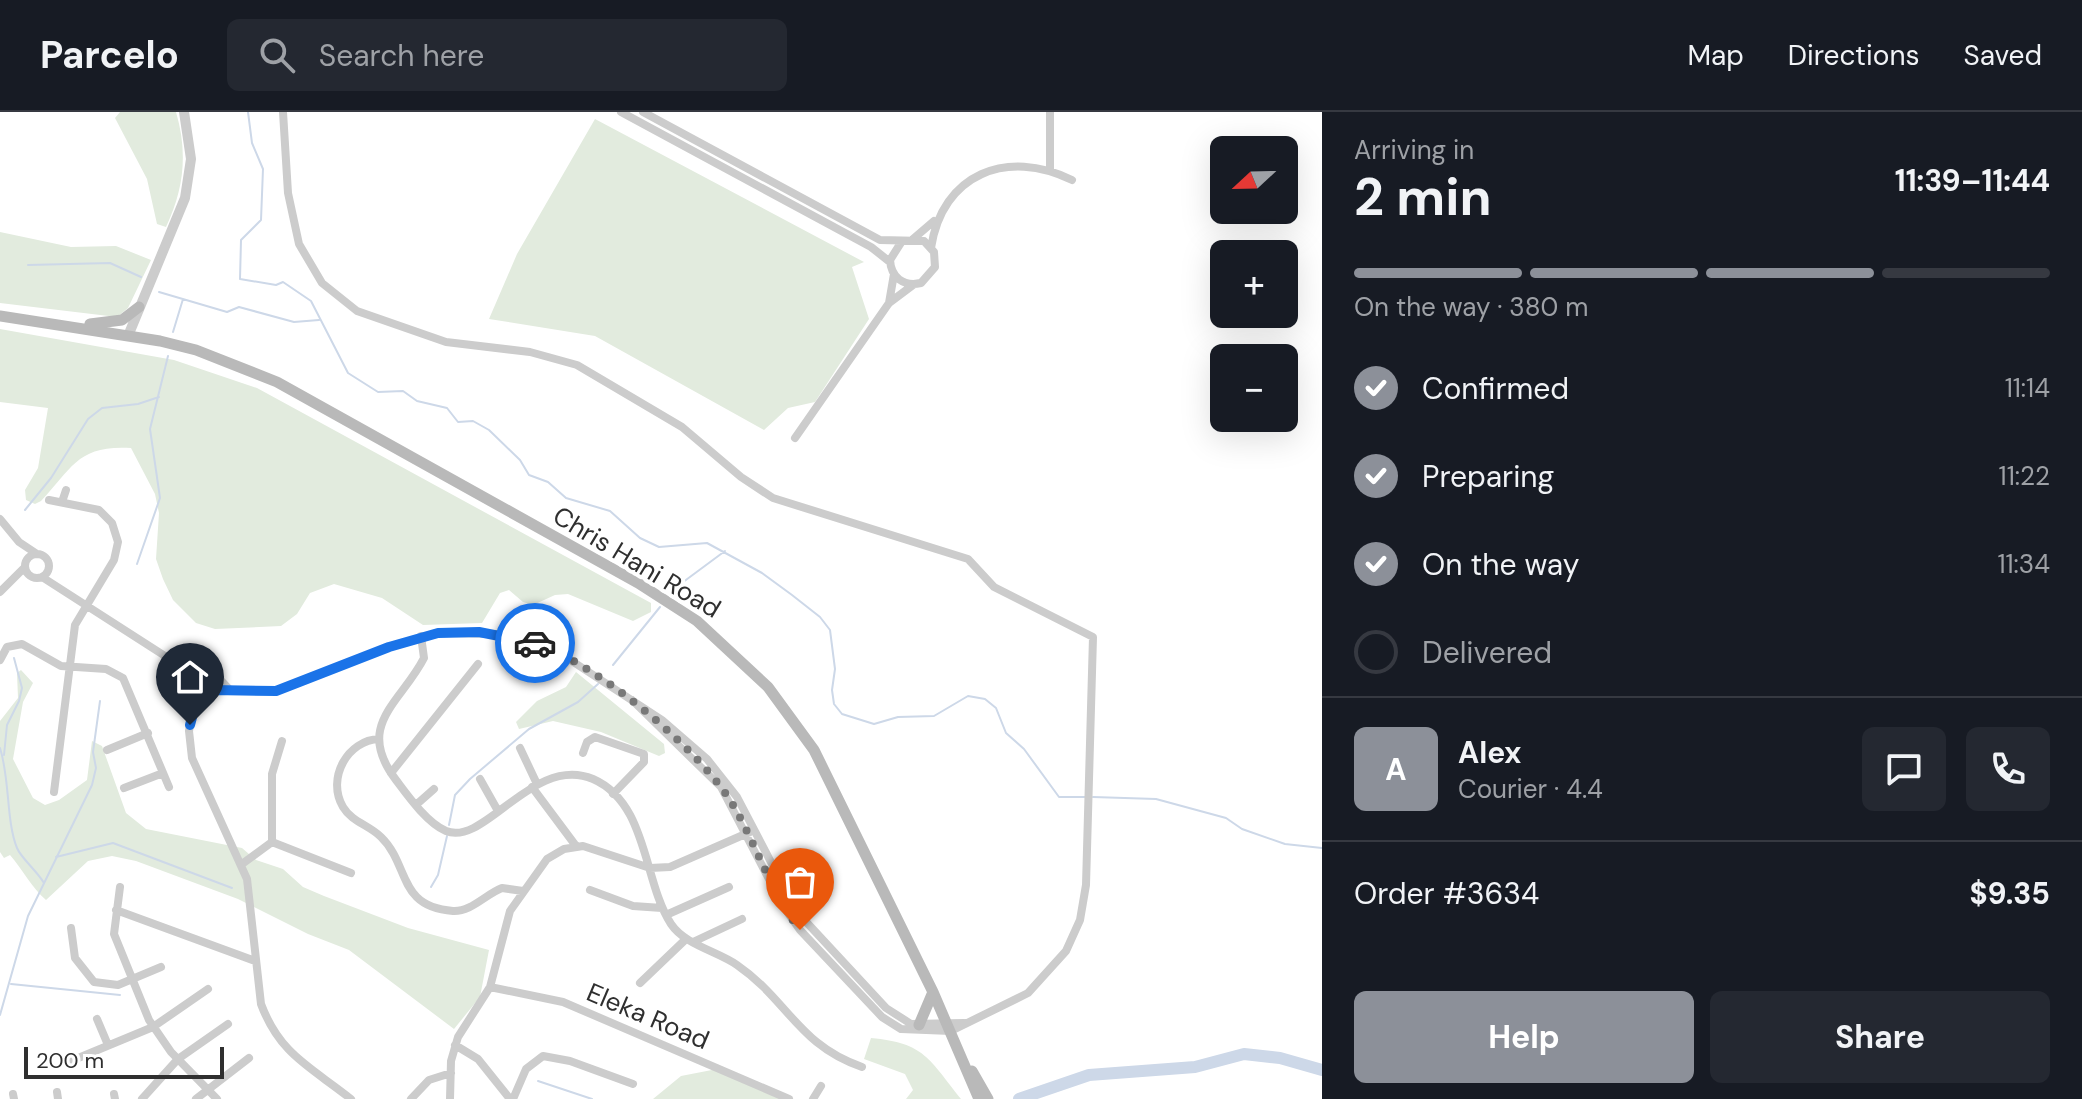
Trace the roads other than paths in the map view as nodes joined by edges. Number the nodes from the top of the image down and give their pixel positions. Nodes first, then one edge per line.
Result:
1 (184, 112) edge
2 (283, 112) edge
3 (621, 112) edge
4 (643, 112) edge
5 (1050, 112) edge
6 (1050, 170) junction
7 (1072, 180) dead end
8 (935, 221) junction
9 (913, 239) junction
10 (902, 241) junction
11 (931, 248) junction
12 (890, 262) junction
13 (894, 274) junction
14 (913, 285) junction
15 (889, 303) junction
16 (139, 307) junction
17 (0, 316) edge
18 (65, 325) junction
19 (128, 336) junction
20 (795, 438) dead end
21 (66, 490) dead end
22 (49, 500) dead end
23 (62, 502) junction
24 (0, 519) edge
25 (19, 542) junction
26 (37, 554) junction
27 (25, 565) junction
28 (45, 574) junction
29 (30, 576) junction
30 (14, 581) junction
31 (0, 592) edge
32 (86, 603) junction
33 (421, 636) junction
34 (0, 660) edge
35 (478, 664) dead end
36 (68, 668) junction
37 (195, 675) junction
38 (217, 680) junction
39 (196, 690) junction
40 (230, 690) junction
41 (210, 692) junction
42 (195, 706) junction
43 (148, 733) junction
44 (379, 739) junction
45 (282, 741) dead end
46 (520, 748) dead end
47 (107, 750) dead end
48 (583, 753) dead end
49 (163, 773) junction
50 (391, 773) junction
51 (480, 779) dead end
52 (535, 786) junction
53 (169, 787) dead end
54 (124, 788) dead end
55 (434, 789) dead end
56 (54, 792) dead end
57 (613, 794) junction
58 (417, 804) junction
59 (498, 811) junction
60 (751, 832) junction
61 (272, 842) junction
62 (576, 846) junction
63 (242, 864) junction
64 (650, 868) junction
65 (351, 873) dead end
66 (120, 887) dead end
67 (729, 887) dead end
68 (590, 890) dead end
69 (523, 891) junction
70 (116, 910) junction
71 (664, 912) junction
72 (742, 919) dead end
73 (71, 928) dead end
74 (689, 940) junction
75 (255, 961) junction
76 (161, 967) dead end
77 (131, 980) junction
78 (640, 983) dead end
79 (490, 987) junction
80 (208, 989) dead end
81 (933, 992) junction
82 (97, 1019) dead end
83 (228, 1024) dead end
84 (919, 1025) junction
85 (153, 1027) junction
86 (949, 1027) junction
87 (108, 1045) junction
88 (455, 1045) junction
89 (249, 1058) dead end
90 (178, 1059) junction
91 (71, 1061) dead end
92 (862, 1067) dead end
93 (451, 1073) junction
94 (633, 1084) dead end
95 (977, 1085) junction
96 (821, 1086) dead end
97 (206, 1088) junction
98 (788, 1098) edge
99 (142, 1099) edge
100 (196, 1099) edge
101 (217, 1099) edge
102 (351, 1099) edge
103 (411, 1099) edge
104 (450, 1099) edge
105 (512, 1099) edge
106 (813, 1099) edge
107 (979, 1099) edge
108 (988, 1099) edge

1 - 16 street
2 - 86 street
3 - 12 street
4 - 10 street
5 - 6 street
6 - 7 street
6 - 8 street
8 - 9 street
8 - 11 street
9 - 10 street
9 - 11 street
10 - 12 street
11 - 14 street
12 - 13 street
13 - 14 street
13 - 15 street
14 - 15 street
15 - 20 street
16 - 18 main road
16 - 19 street
17 - 18 main road, Chris Hani Road
18 - 19 main road, Chris Hani Road
19 - 81 main road, Chris Hani Road
21 - 23 street
22 - 23 street
23 - 32 street
24 - 25 street
25 - 26 street
25 - 27 street
26 - 27 street
26 - 28 street
27 - 29 street
27 - 30 street
28 - 29 street
28 - 32 street
29 - 30 street
30 - 31 street
32 - 36 street
32 - 37 street
33 - 40 street
33 - 44 street
33 - 60 street
34 - 36 street
35 - 50 street
36 - 43 street
36 - 56 street
37 - 38 street
37 - 39 street
38 - 40 street
38 - 41 street
39 - 41 street
39 - 42 street
40 - 41 street
41 - 42 street
42 - 63 street
43 - 47 street
43 - 49 street
44 - 50 street
44 - 69 street
45 - 61 street
46 - 52 street
48 - 57 street
49 - 53 street
49 - 54 street
50 - 58 street
51 - 59 street
52 - 57 street
52 - 59 street
52 - 62 street
55 - 58 street
57 - 64 street
58 - 59 street
60 - 64 street
60 - 84 street
60 - 86 street
61 - 63 street
61 - 65 street
62 - 64 street
62 - 69 street
63 - 75 street
64 - 71 street
66 - 70 street
67 - 71 street
68 - 71 street
69 - 79 street
70 - 75 street
70 - 77 street
71 - 74 street
72 - 74 street
73 - 77 street
74 - 78 street
74 - 92 street
75 - 102 street
76 - 77 street
77 - 85 street
79 - 88 street
79 - 98 street, Eleka Road
80 - 85 street
81 - 84 main road
81 - 86 main road, Chris Hani Road
82 - 87 street
83 - 90 street
84 - 86 street
85 - 87 street
85 - 90 street
86 - 95 main road, Chris Hani Road
87 - 91 street
88 - 93 street
88 - 105 street
89 - 97 street
90 - 97 street
90 - 99 street
93 - 103 street
93 - 104 street
94 - 105 street
95 - 107 main road, Chris Hani Road
95 - 108 main road, Chris Hani Road
96 - 106 street
97 - 100 street
97 - 101 street

